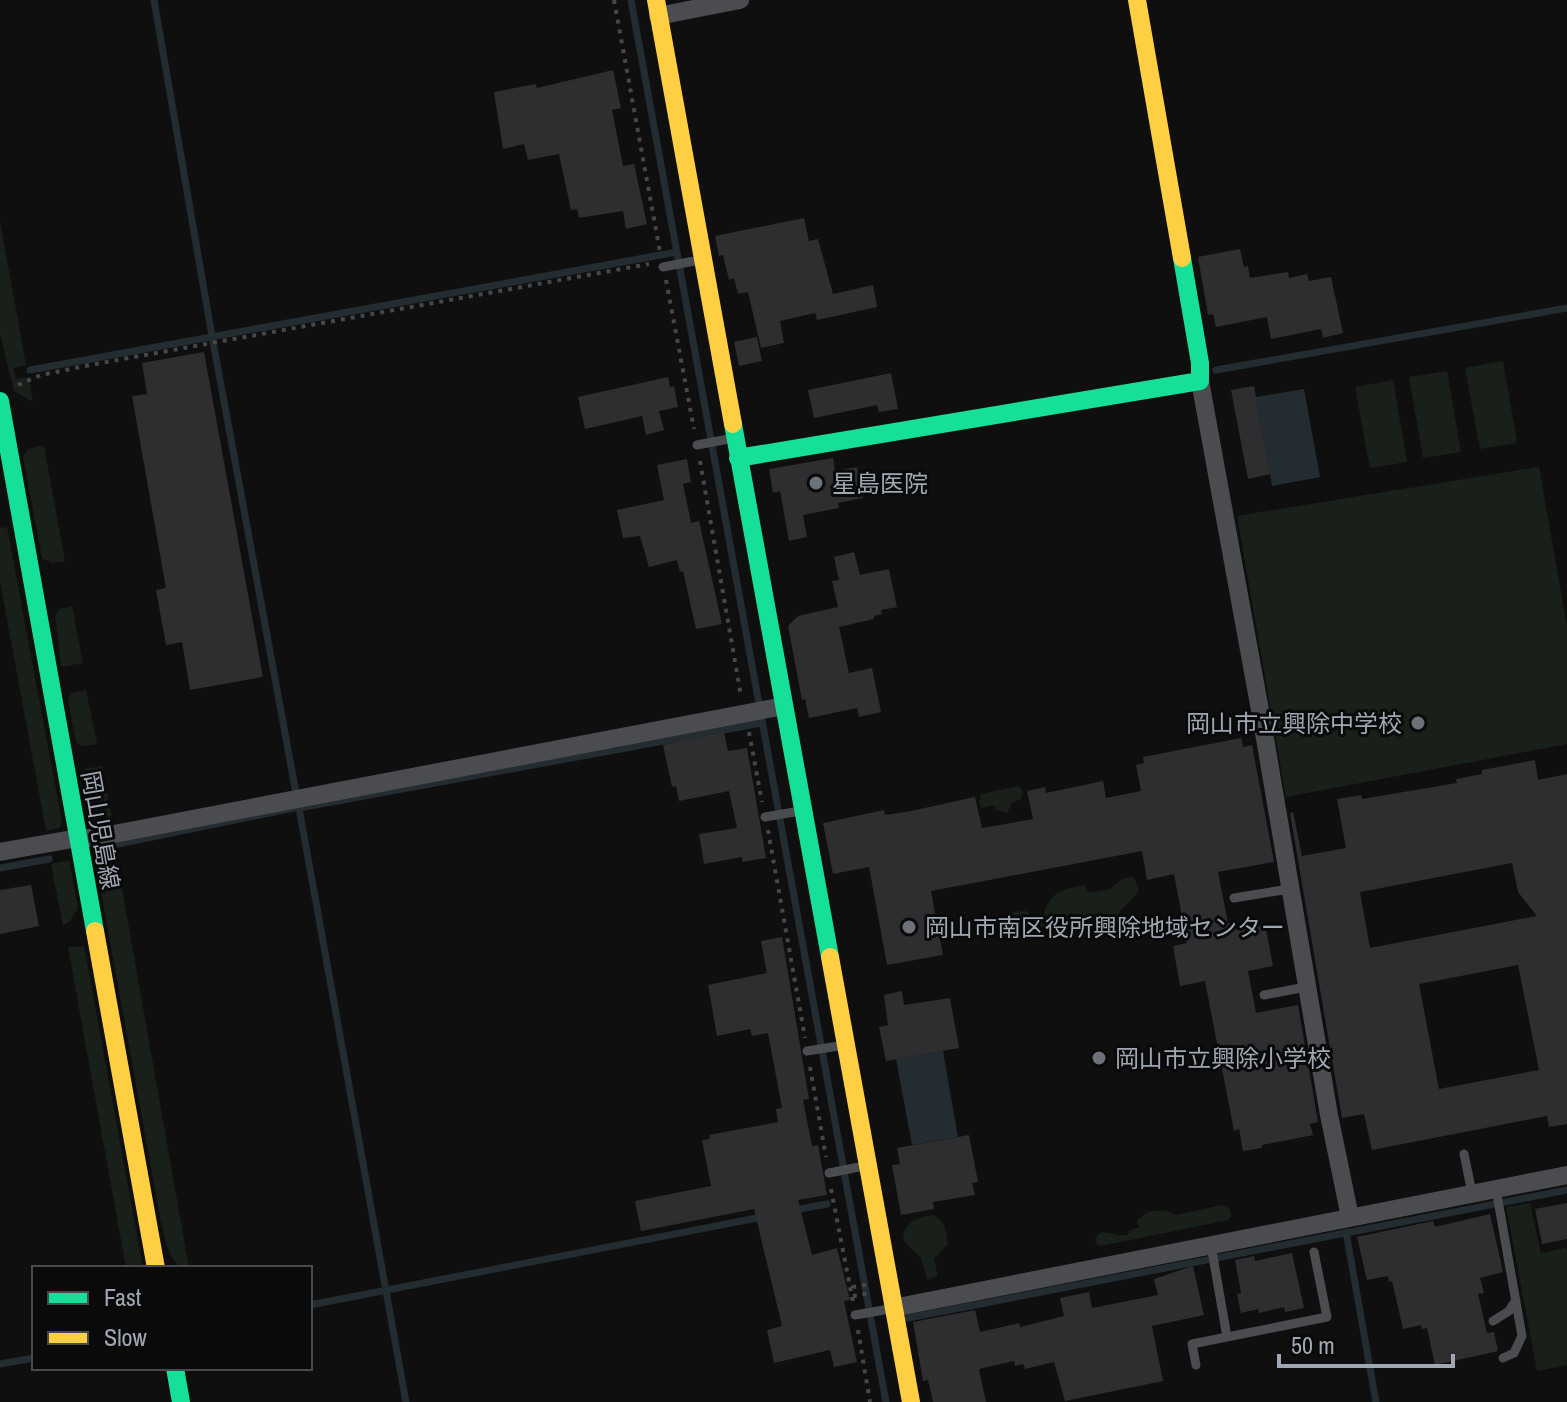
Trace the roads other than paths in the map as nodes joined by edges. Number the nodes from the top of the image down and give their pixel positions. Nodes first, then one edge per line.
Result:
1 (740, 0) edge
2 (1137, 0) edge
3 (657, 8) edge
4 (696, 261) junction
5 (666, 266) road end
6 (1200, 381) junction
7 (0, 401) edge
8 (728, 439) junction
9 (700, 444) road end
10 (738, 458) junction
11 (777, 707) junction
12 (795, 812) junction
13 (767, 816) dead end
14 (78, 838) junction
15 (0, 852) edge
16 (1289, 889) junction
17 (1234, 898) dead end
18 (1306, 987) junction
19 (1264, 995) dead end
20 (837, 1046) junction
21 (810, 1051) dead end
22 (1464, 1154) dead end
23 (859, 1167) junction
24 (831, 1173) dead end
25 (1567, 1175) edge
26 (1472, 1193) junction
27 (1498, 1198) junction
28 (1350, 1217) junction
29 (1314, 1252) dead end
30 (1212, 1253) junction
31 (156, 1266) edge
32 (1516, 1300) junction
33 (886, 1310) junction
34 (857, 1315) dead end
35 (1493, 1321) dead end
36 (1227, 1337) junction
37 (1503, 1358) dead end
38 (1196, 1365) dead end
39 (175, 1370) edge
40 (181, 1402) edge
41 (911, 1402) edge

1 - 3 street
2 - 6 street
3 - 4 street
4 - 5 lane
4 - 8 street
6 - 10 street
6 - 16 street
7 - 14 street, 岡山児島線
8 - 9 lane
8 - 10 street
10 - 11 street
11 - 12 street
11 - 14 street
12 - 13 lane
12 - 20 street
14 - 15 street
14 - 31 street, 岡山児島線
16 - 17 lane
16 - 18 street
18 - 19 lane
18 - 28 street
20 - 21 lane
20 - 23 street
22 - 26 lane
23 - 24 lane
23 - 33 street
25 - 27 street
26 - 27 street
26 - 28 street
27 - 32 lane
28 - 30 street
29 - 36 lane
30 - 33 street
30 - 36 lane
32 - 35 lane
32 - 37 lane
33 - 34 lane
33 - 41 street
36 - 38 lane
39 - 40 street

